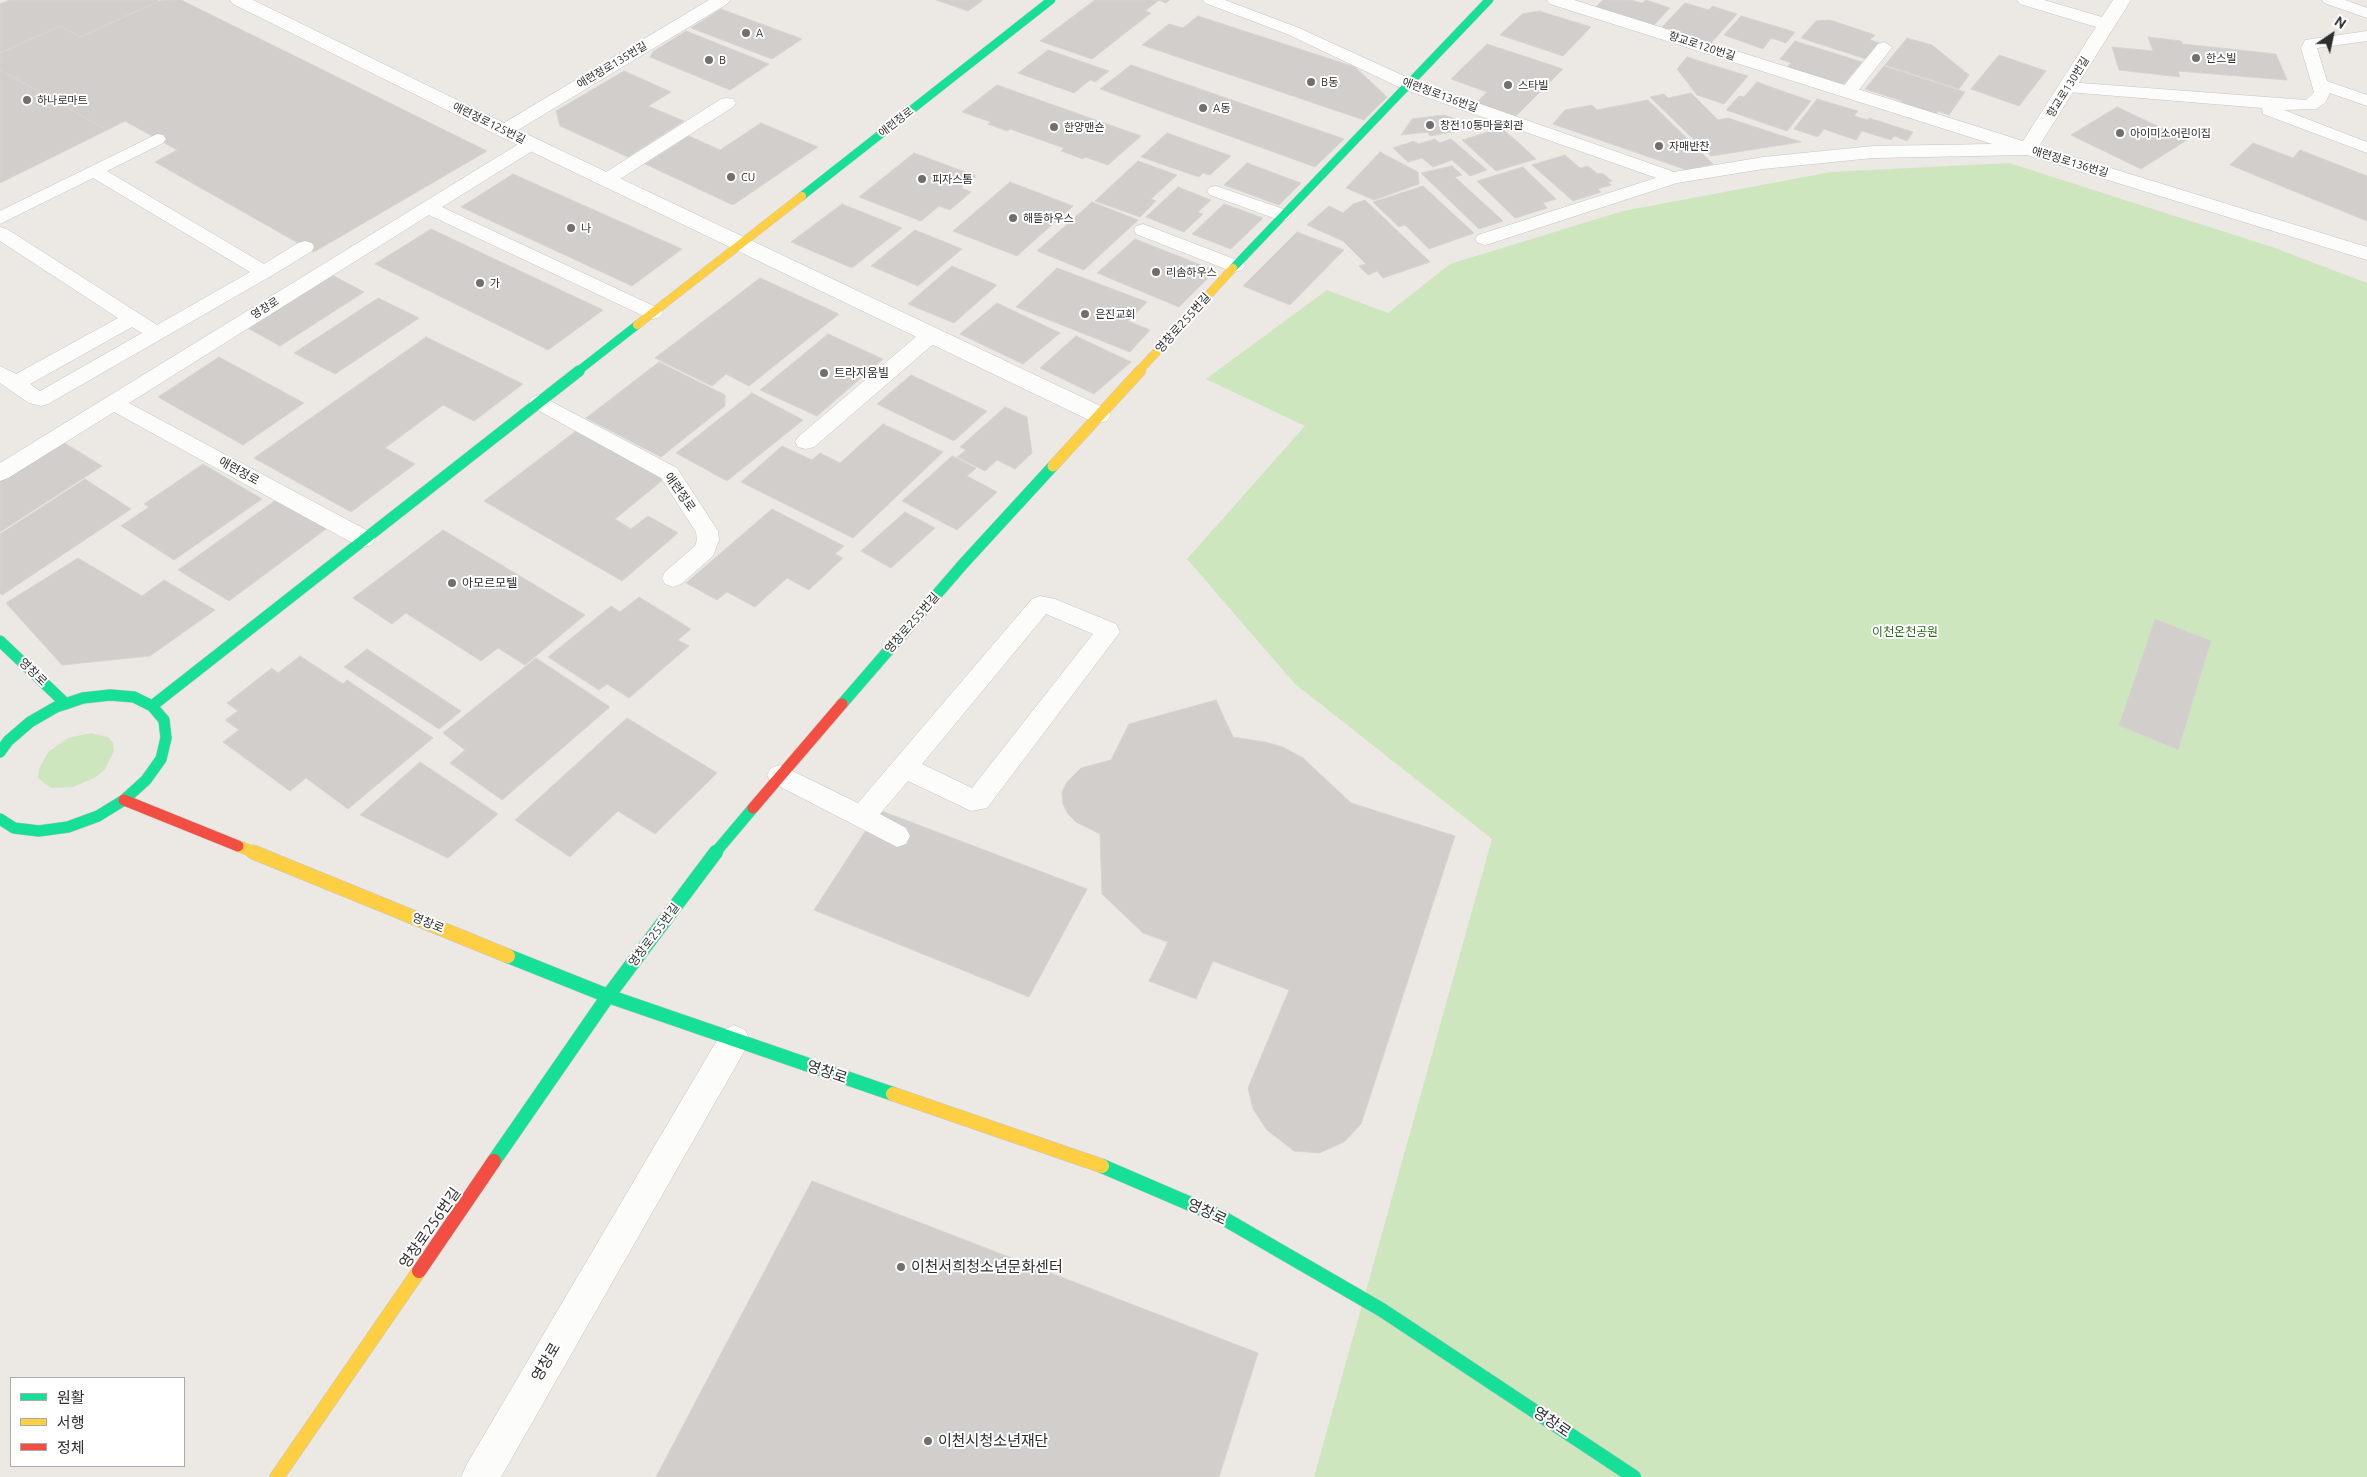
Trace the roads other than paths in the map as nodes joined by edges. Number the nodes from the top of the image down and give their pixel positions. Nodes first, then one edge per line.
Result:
1 (239, 0) edge
2 (721, 0) edge
3 (1051, 0) edge
4 (1211, 0) edge
5 (1489, 0) edge
6 (1556, 0) edge
7 (2026, 0) edge
8 (2122, 0) edge
9 (2330, 0) edge
10 (2367, 13) edge
11 (2106, 24) junction
12 (2367, 36) edge
13 (1884, 47) dead end
14 (2318, 83) junction
15 (1409, 85) junction
16 (2068, 87) junction
17 (1848, 92) junction
18 (2246, 101) junction
19 (2367, 101) edge
20 (727, 103) dead end
21 (504, 131) junction
22 (157, 139) dead end
23 (531, 144) junction
24 (2367, 148) edge
25 (2028, 149) junction
26 (94, 171) junction
27 (1674, 178) junction
28 (606, 180) junction
29 (1216, 191) dead end
30 (428, 208) junction
31 (1282, 215) junction
32 (0, 218) edge
33 (1143, 230) dead end
34 (0, 233) edge
35 (1485, 239) dead end
36 (741, 244) junction
37 (305, 247) dead end
38 (2367, 254) edge
39 (1235, 266) junction
40 (264, 272) junction
41 (653, 313) junction
42 (133, 318) junction
43 (156, 333) junction
44 (931, 335) junction
45 (8, 378) edge
46 (540, 402) junction
47 (113, 403) junction
48 (1099, 415) junction
49 (806, 442) dead end
50 (0, 473) edge
51 (364, 540) junction
52 (673, 578) dead end
53 (0, 641) edge
54 (66, 704) junction
55 (152, 706) junction
56 (0, 752) edge
57 (904, 767) junction
58 (780, 775) junction
59 (124, 800) junction
60 (862, 817) junction
61 (0, 819) edge
62 (897, 836) dead end
63 (608, 996) junction
64 (734, 1040) junction
65 (277, 1477) edge
66 (480, 1477) edge
67 (1634, 1477) edge

1 - 21 street, 애련정로125번길
2 - 21 street, 애련정로135번길
3 - 36 street, 애련정로
4 - 15 lane, 애련정로136번길
5 - 15 street
6 - 17 street, 향교로120번길
7 - 11 street
8 - 11 street, 향교로130번길
9 - 10 lane
11 - 16 street, 향교로130번길
12 - 14 lane
13 - 17 lane
14 - 18 lane
14 - 19 lane
15 - 27 lane, 애련정로136번길
15 - 31 street, 영창로255번길
16 - 18 lane
16 - 25 street, 향교로130번길
17 - 25 street, 향교로120번길
18 - 24 lane
20 - 28 lane
21 - 23 street, 애련정로125번길
22 - 26 lane
23 - 28 street, 애련정로125번길
23 - 30 lane, 영창로
25 - 27 street, 애련정로136번길
25 - 38 street, 애련정로136번길
26 - 32 lane
26 - 40 lane
27 - 35 street, 애련정로136번길
28 - 36 street, 애련정로125번길
29 - 31 lane
30 - 41 lane
30 - 47 lane, 영창로
31 - 39 street, 영창로255번길
33 - 39 lane
34 - 42 lane
36 - 41 street, 애련정로
36 - 44 street
37 - 40 lane
39 - 48 street, 영창로255번길
40 - 43 lane
41 - 46 street, 애련정로
42 - 43 lane
42 - 45 lane
43 - 45 lane
44 - 48 street
44 - 49 lane
46 - 51 street, 애련정로
46 - 52 lane, 애련정로
47 - 50 lane, 영창로
47 - 51 lane, 애련정로
48 - 58 street, 영창로255번길
51 - 55 street, 애련정로
53 - 54 street, 영창로
54 - 55 street
54 - 56 street
55 - 59 street
57 - 57 lane
57 - 60 lane
58 - 60 lane
58 - 63 street, 영창로255번길
59 - 61 street
59 - 63 street, 영창로
60 - 62 lane
63 - 64 street, 영창로
63 - 65 street, 영창로256번길
64 - 66 street, 영창로
64 - 67 street, 영창로

